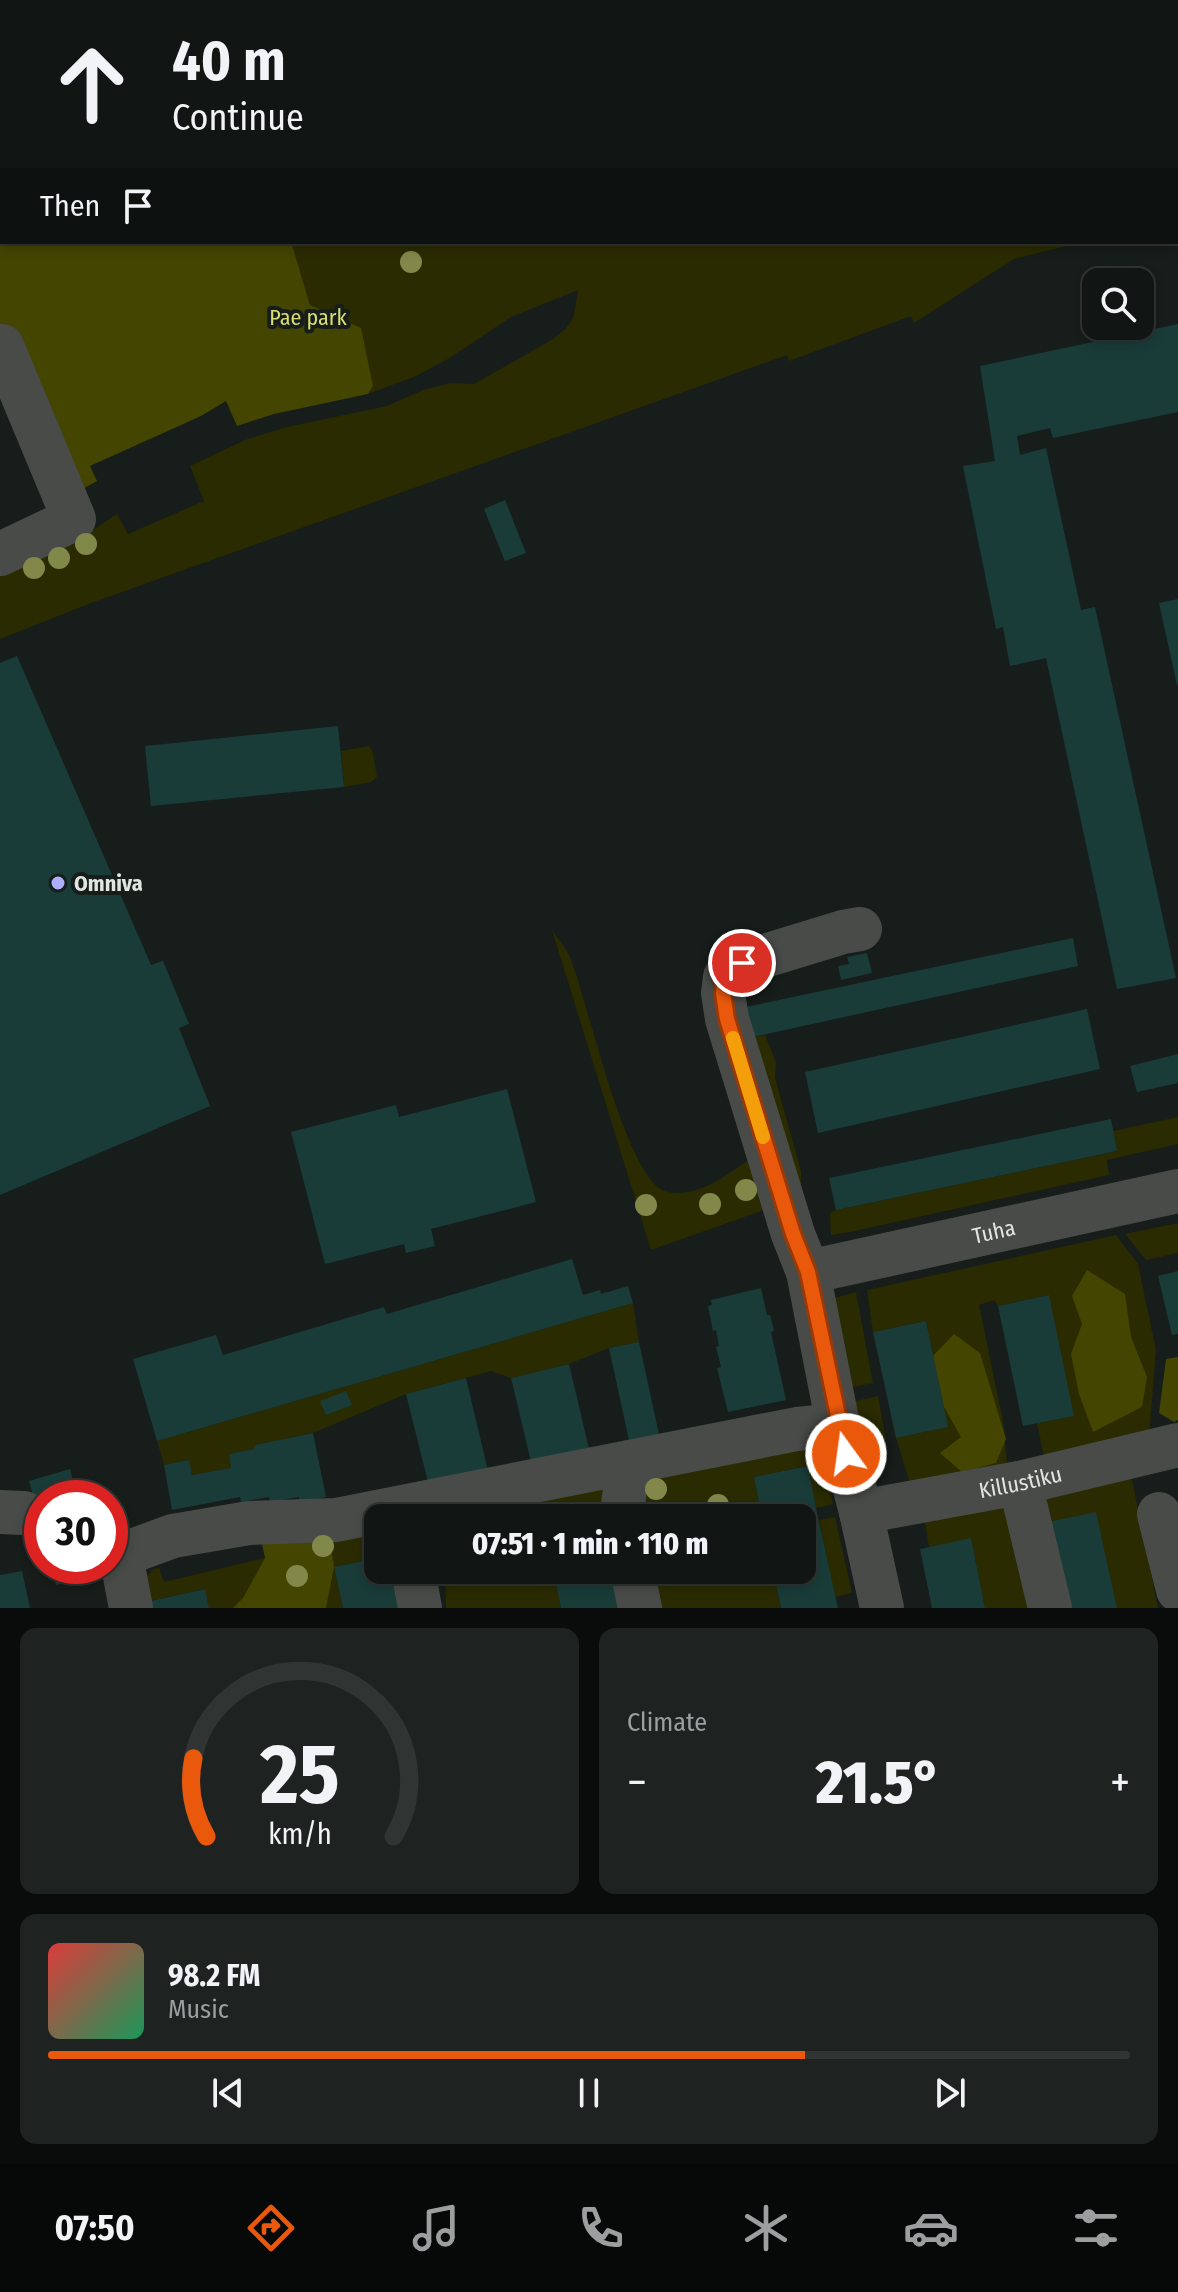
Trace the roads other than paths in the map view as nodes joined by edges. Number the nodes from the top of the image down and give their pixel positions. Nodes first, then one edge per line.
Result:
1 (2, 346) edge
2 (0, 554) edge
3 (860, 929) dead end
4 (1178, 1191) edge
5 (808, 1272) junction
6 (838, 1425) junction
7 (1178, 1445) edge
8 (629, 1462) junction
9 (1020, 1483) junction
10 (449, 1504) edge
11 (623, 1504) edge
12 (861, 1512) junction
13 (1159, 1514) dead end
14 (364, 1517) edge
15 (416, 1584) edge
16 (635, 1584) edge
17 (1178, 1590) edge
18 (131, 1608) edge
19 (420, 1608) edge
20 (640, 1608) edge
21 (882, 1608) edge
22 (1050, 1608) edge

1 - 2 street
3 - 5 street
4 - 5 street, Tuha
5 - 6 street
6 - 8 street
6 - 12 street
7 - 9 street, Killustiku
8 - 10 street
8 - 11 street
9 - 12 street, Killustiku
9 - 22 street
12 - 21 street
13 - 17 street
14 - 18 street
15 - 19 street
16 - 20 street

